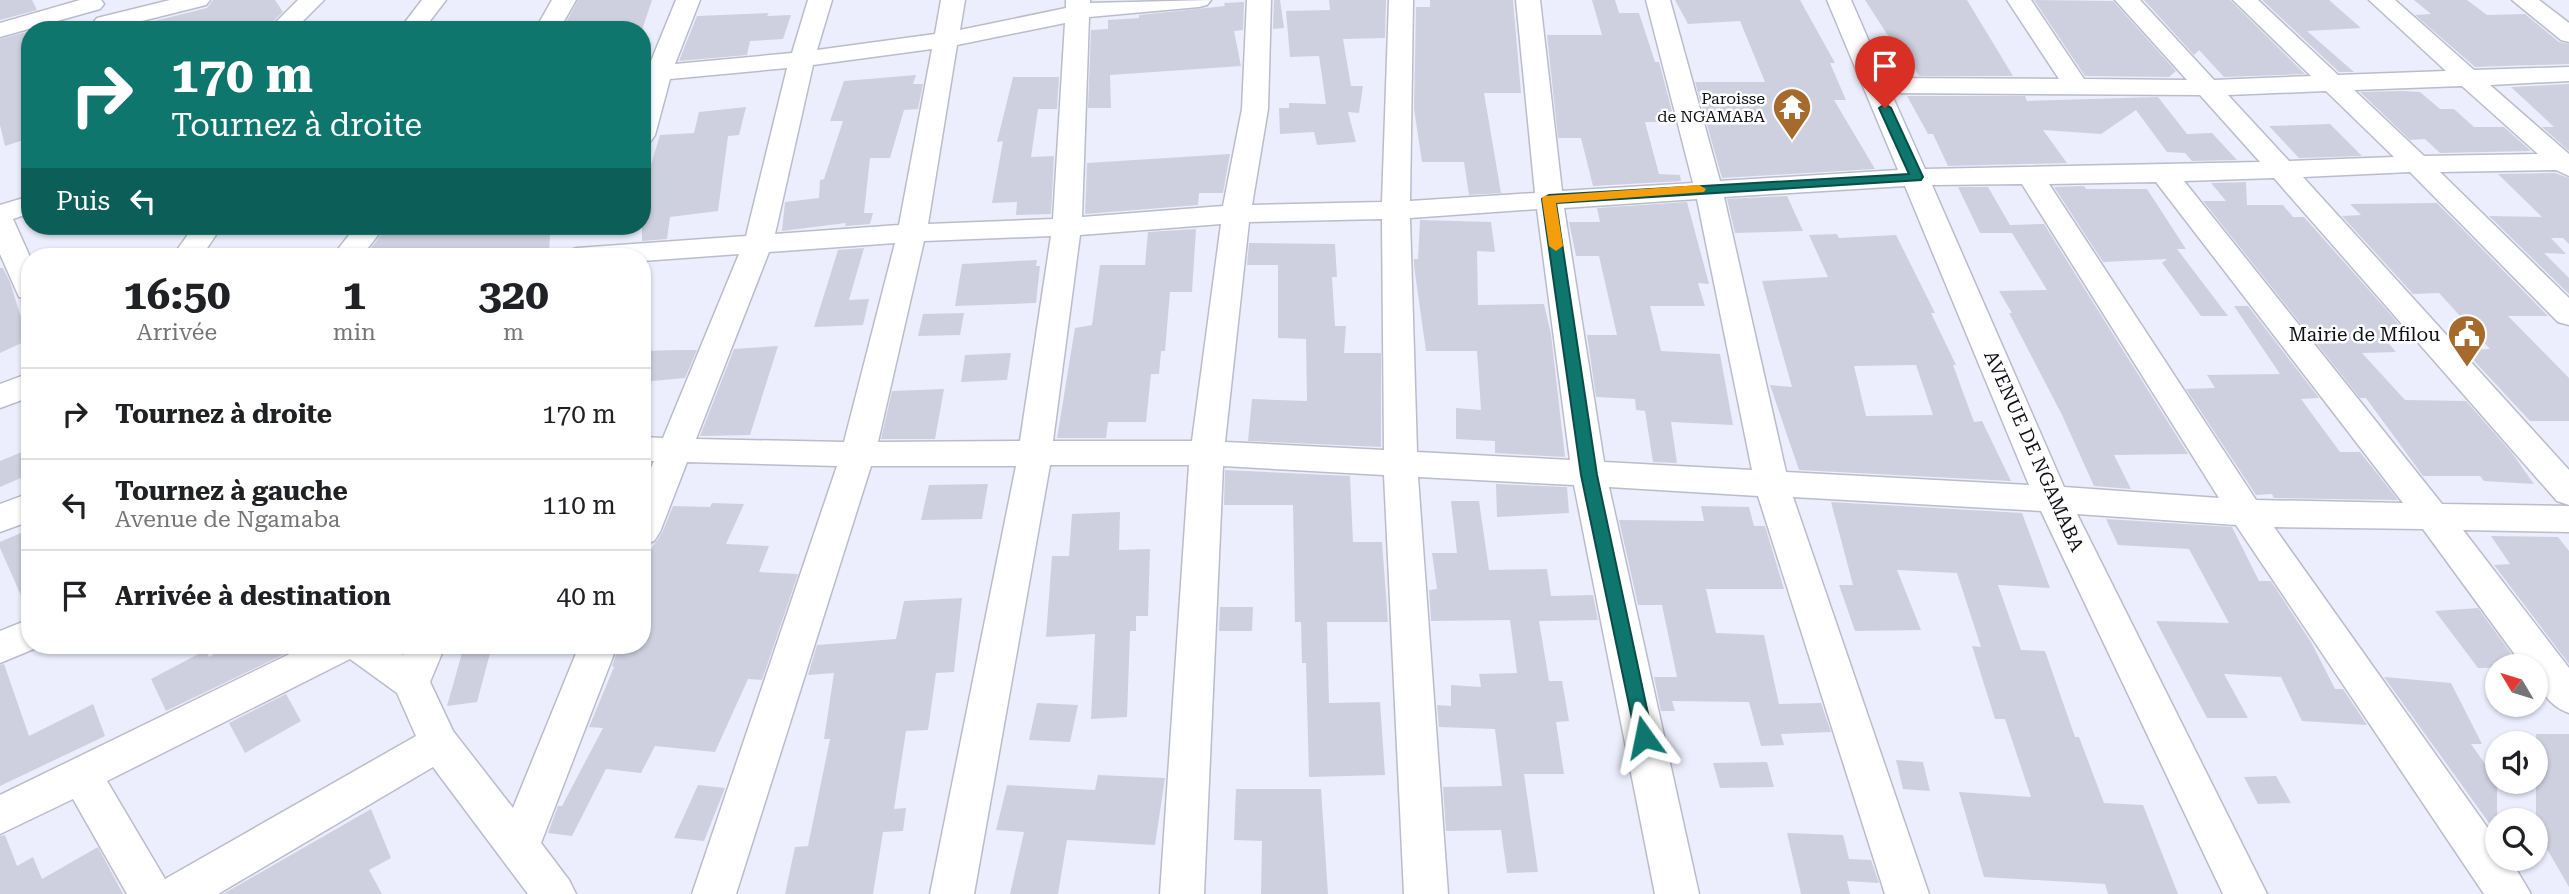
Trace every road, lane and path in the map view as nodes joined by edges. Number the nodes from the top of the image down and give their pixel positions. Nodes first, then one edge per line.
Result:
1 (198, 0) edge
2 (312, 0) edge
3 (434, 0) edge
4 (564, 0) edge
5 (688, 0) edge
6 (820, 0) edge
7 (953, 0) edge
8 (1199, 0) edge
9 (1259, 0) edge
10 (1401, 0) edge
11 (1528, 0) edge
12 (1658, 0) edge
13 (1839, 0) edge
14 (2019, 0) edge
15 (2127, 0) edge
16 (2245, 0) edge
17 (2381, 0) edge
18 (2524, 0) edge
19 (1078, 8) edge
20 (99, 14) edge
21 (56, 21) edge
22 (290, 21) edge
23 (418, 21) edge
24 (552, 21) edge
25 (21, 27) edge
26 (0, 30) edge
27 (2569, 35) edge
28 (947, 40) junction
29 (802, 59) junction
30 (651, 73) edge
31 (2569, 74) edge
32 (2466, 76) junction
33 (2333, 84) junction
34 (1875, 85) junction
35 (2077, 88) junction
36 (2207, 88) junction
37 (2417, 164) junction
38 (2567, 164) edge
39 (2280, 171) junction
40 (2164, 174) junction
41 (1917, 177) junction
42 (2031, 177) junction
43 (1708, 188) junction
44 (1549, 199) junction
45 (21, 207) edge
46 (1396, 209) junction
47 (0, 214) edge
48 (1236, 214) junction
49 (0, 220) edge
50 (1067, 227) junction
51 (912, 233) junction
52 (758, 244) junction
53 (651, 253) edge
54 (21, 270) edge
55 (21, 292) edge
56 (0, 299) edge
57 (2569, 315) edge
58 (21, 388) edge
59 (0, 397) edge
60 (659, 449) edge
61 (1207, 453) junction
62 (858, 454) junction
63 (1035, 454) junction
64 (1402, 464) junction
65 (1589, 475) junction
66 (1772, 485) junction
67 (651, 488) edge
68 (2569, 492) edge
69 (2052, 499) junction
70 (21, 510) edge
71 (2246, 513) junction
72 (2431, 514) junction
73 (0, 519) edge
74 (2569, 519) edge
75 (21, 638) edge
76 (0, 648) edge
77 (325, 654) edge
78 (372, 654) edge
79 (423, 654) edge
80 (594, 654) edge
81 (411, 682) junction
82 (2569, 697) edge
83 (439, 744) junction
84 (81, 774) junction
85 (0, 815) edge
86 (518, 847) junction
87 (150, 894) edge
88 (178, 894) edge
89 (554, 894) edge
90 (714, 894) edge
91 (952, 894) edge
92 (1182, 894) edge
93 (1426, 894) edge
94 (1677, 894) edge
95 (1906, 894) edge
96 (2245, 894) edge
97 (2509, 894) edge

1 - 20 street
2 - 22 street
3 - 23 street
4 - 24 street
5 - 30 street
6 - 29 street
7 - 28 street
8 - 19 street
9 - 48 street
10 - 46 street
11 - 44 street
12 - 43 street
13 - 34 street, AVENUE DE NGAMABA
14 - 35 street
15 - 36 street
16 - 33 street
17 - 32 street
18 - 27 street
19 - 28 street
19 - 50 street
20 - 21 street
25 - 26 street
28 - 29 street
28 - 51 street
29 - 30 street
29 - 52 street
31 - 32 street
32 - 33 street
32 - 38 street
33 - 36 street
33 - 37 street
34 - 35 street
34 - 41 street, AVENUE DE NGAMABA
35 - 36 street
36 - 39 street
37 - 38 street
37 - 39 street
37 - 57 street
39 - 40 street
39 - 68 street
40 - 42 street
40 - 72 street
41 - 42 street
41 - 43 street
41 - 69 street, AVENUE DE NGAMABA
42 - 71 street
43 - 44 street
43 - 66 street
44 - 46 street
44 - 65 street
45 - 47 street
46 - 48 street
46 - 64 street
48 - 50 street
48 - 61 street
49 - 54 street
50 - 51 street
50 - 63 street
51 - 52 street
51 - 62 street
52 - 53 street
52 - 60 street
55 - 56 street
58 - 59 street
60 - 62 street
60 - 67 street
61 - 63 street
61 - 64 street
61 - 92 street
62 - 63 street
62 - 90 street
63 - 91 street
64 - 65 street
64 - 93 street
65 - 66 street
65 - 94 street
66 - 69 street
66 - 95 street
69 - 71 street
69 - 96 street, AVENUE DE NGAMABA
70 - 73 street
71 - 72 street
71 - 97 street
72 - 74 street
72 - 82 street
75 - 76 street
77 - 84 street
78 - 81 street
79 - 81 street
80 - 86 street
81 - 83 street
83 - 86 street
83 - 88 street
84 - 85 street
84 - 87 street
86 - 89 street

